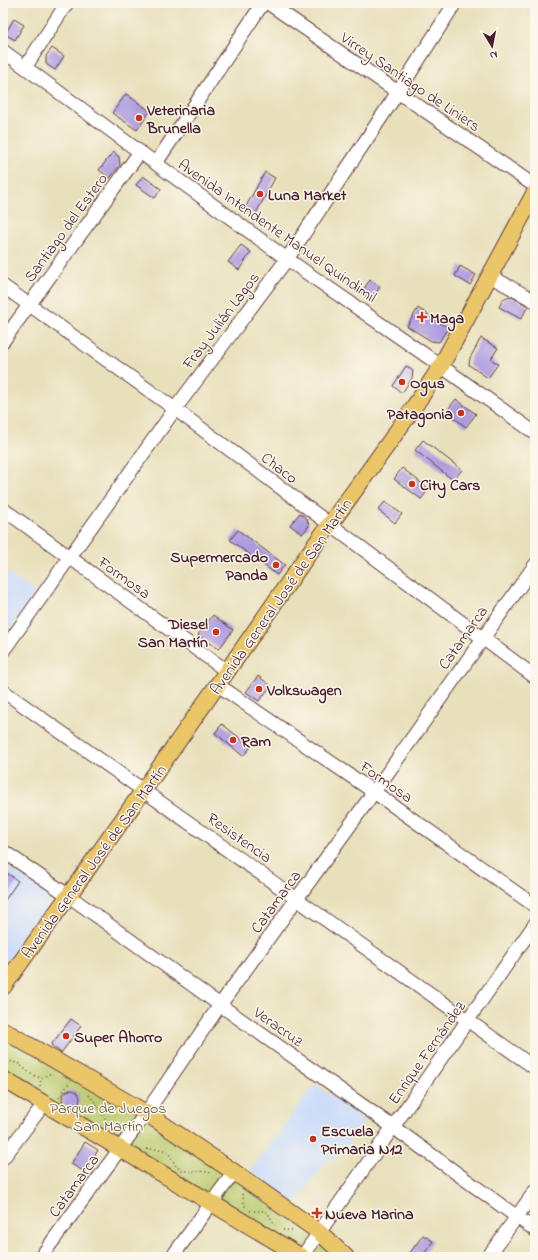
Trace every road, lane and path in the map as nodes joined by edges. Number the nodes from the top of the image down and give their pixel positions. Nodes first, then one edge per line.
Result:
1 (67, 3) edge
2 (263, 3) edge
3 (268, 3) edge
4 (455, 3) edge
5 (3, 51) edge
6 (26, 66) junction
7 (398, 92) junction
8 (140, 152) junction
9 (156, 163) junction
10 (535, 186) edge
11 (535, 192) edge
12 (287, 258) junction
13 (490, 276) junction
14 (3, 286) edge
15 (535, 301) edge
16 (29, 304) junction
17 (3, 341) edge
18 (441, 366) junction
19 (175, 409) junction
20 (535, 434) edge
21 (3, 509) edge
22 (330, 525) junction
23 (69, 557) junction
24 (535, 565) edge
25 (482, 639) junction
26 (3, 651) edge
27 (228, 672) junction
28 (535, 677) edge
29 (218, 685) junction
30 (3, 691) edge
31 (144, 790) junction
32 (374, 792) junction
33 (3, 851) edge
34 (69, 896) junction
35 (297, 899) junction
36 (535, 906) edge
37 (535, 924) edge
38 (3, 987) edge
39 (220, 1005) junction
40 (468, 1020) junction
41 (3, 1030) edge
42 (3, 1059) edge
43 (535, 1068) edge
44 (56, 1074) dead end
45 (41, 1078) junction
46 (3, 1079) edge
47 (65, 1080) dead end
48 (85, 1093) dead end
49 (47, 1098) junction
50 (146, 1113) junction
51 (393, 1127) junction
52 (111, 1128) dead end
53 (120, 1148) junction
54 (144, 1148) dead end
55 (3, 1158) edge
56 (230, 1176) junction
57 (535, 1190) edge
58 (212, 1202) junction
59 (517, 1216) junction
60 (276, 1227) dead end
61 (279, 1229) dead end
62 (535, 1230) edge
63 (297, 1231) dead end
64 (319, 1232) junction
65 (41, 1257) edge
66 (172, 1257) edge
67 (302, 1257) edge
68 (346, 1257) edge
69 (488, 1257) edge

1 - 6 street
2 - 9 street
3 - 7 street, Virrey Santiago de Liniers
4 - 7 street, Fray Julián Lagos
5 - 6 street, Avenida Intendente Manuel Quindimil
6 - 8 street, Avenida Intendente Manuel Quindimil
7 - 10 street, Virrey Santiago de Liniers
7 - 12 street, Fray Julián Lagos
8 - 9 street, Avenida Intendente Manuel Quindimil
8 - 16 street, Santiago del Estero
9 - 12 street, Avenida Intendente Manuel Quindimil
11 - 13 main road, Avenida General José de San Martín
12 - 18 street, Avenida Intendente Manuel Quindimil
12 - 19 street, Fray Julián Lagos
13 - 15 street
13 - 18 main road, Avenida General José de San Martín
14 - 16 street, Chaco
16 - 17 street, Santiago del Estero
16 - 19 street, Chaco
18 - 20 street, Avenida Intendente Manuel Quindimil
18 - 22 main road, Avenida General José de San Martín
19 - 22 street, Chaco
19 - 23 street, Fray Julián Lagos
21 - 23 street, Formosa
22 - 25 street, Chaco
22 - 27 main road, Avenida General José de San Martín
23 - 26 street, Fray Julián Lagos
23 - 27 street, Formosa
24 - 25 street, Catamarca
25 - 28 street, Chaco
25 - 32 street, Catamarca
27 - 29 main road, Avenida General José de San Martín
29 - 31 main road, Avenida General José de San Martín
29 - 32 street, Formosa
30 - 31 street, Resistencia
31 - 34 main road, Avenida General José de San Martín
31 - 35 street, Resistencia
32 - 35 street, Catamarca
32 - 36 street, Formosa
33 - 34 street, Veracruz
34 - 38 main road, Avenida General José de San Martín
34 - 39 street, Veracruz
35 - 39 street, Catamarca
35 - 40 street, Resistencia
37 - 40 street, Enrique Fernández
39 - 50 street, Catamarca
39 - 51 street, Veracruz
40 - 43 street, Resistencia
40 - 51 street, Enrique Fernández
41 - 50 main road
42 - 45 path
44 - 45 path
45 - 49 path
46 - 49 main road
47 - 49 path
48 - 52 path
49 - 53 main road
49 - 55 street
50 - 53 street, Catamarca
50 - 56 main road
51 - 59 street, Veracruz
51 - 64 street, Enrique Fernández
53 - 58 main road
53 - 65 street, Catamarca
54 - 56 path
56 - 58 street
56 - 60 path
56 - 64 main road
57 - 59 street
58 - 66 street
58 - 67 main road
59 - 62 street, Veracruz
59 - 69 street
61 - 63 path
64 - 67 street, Enrique Fernández
64 - 68 main road

